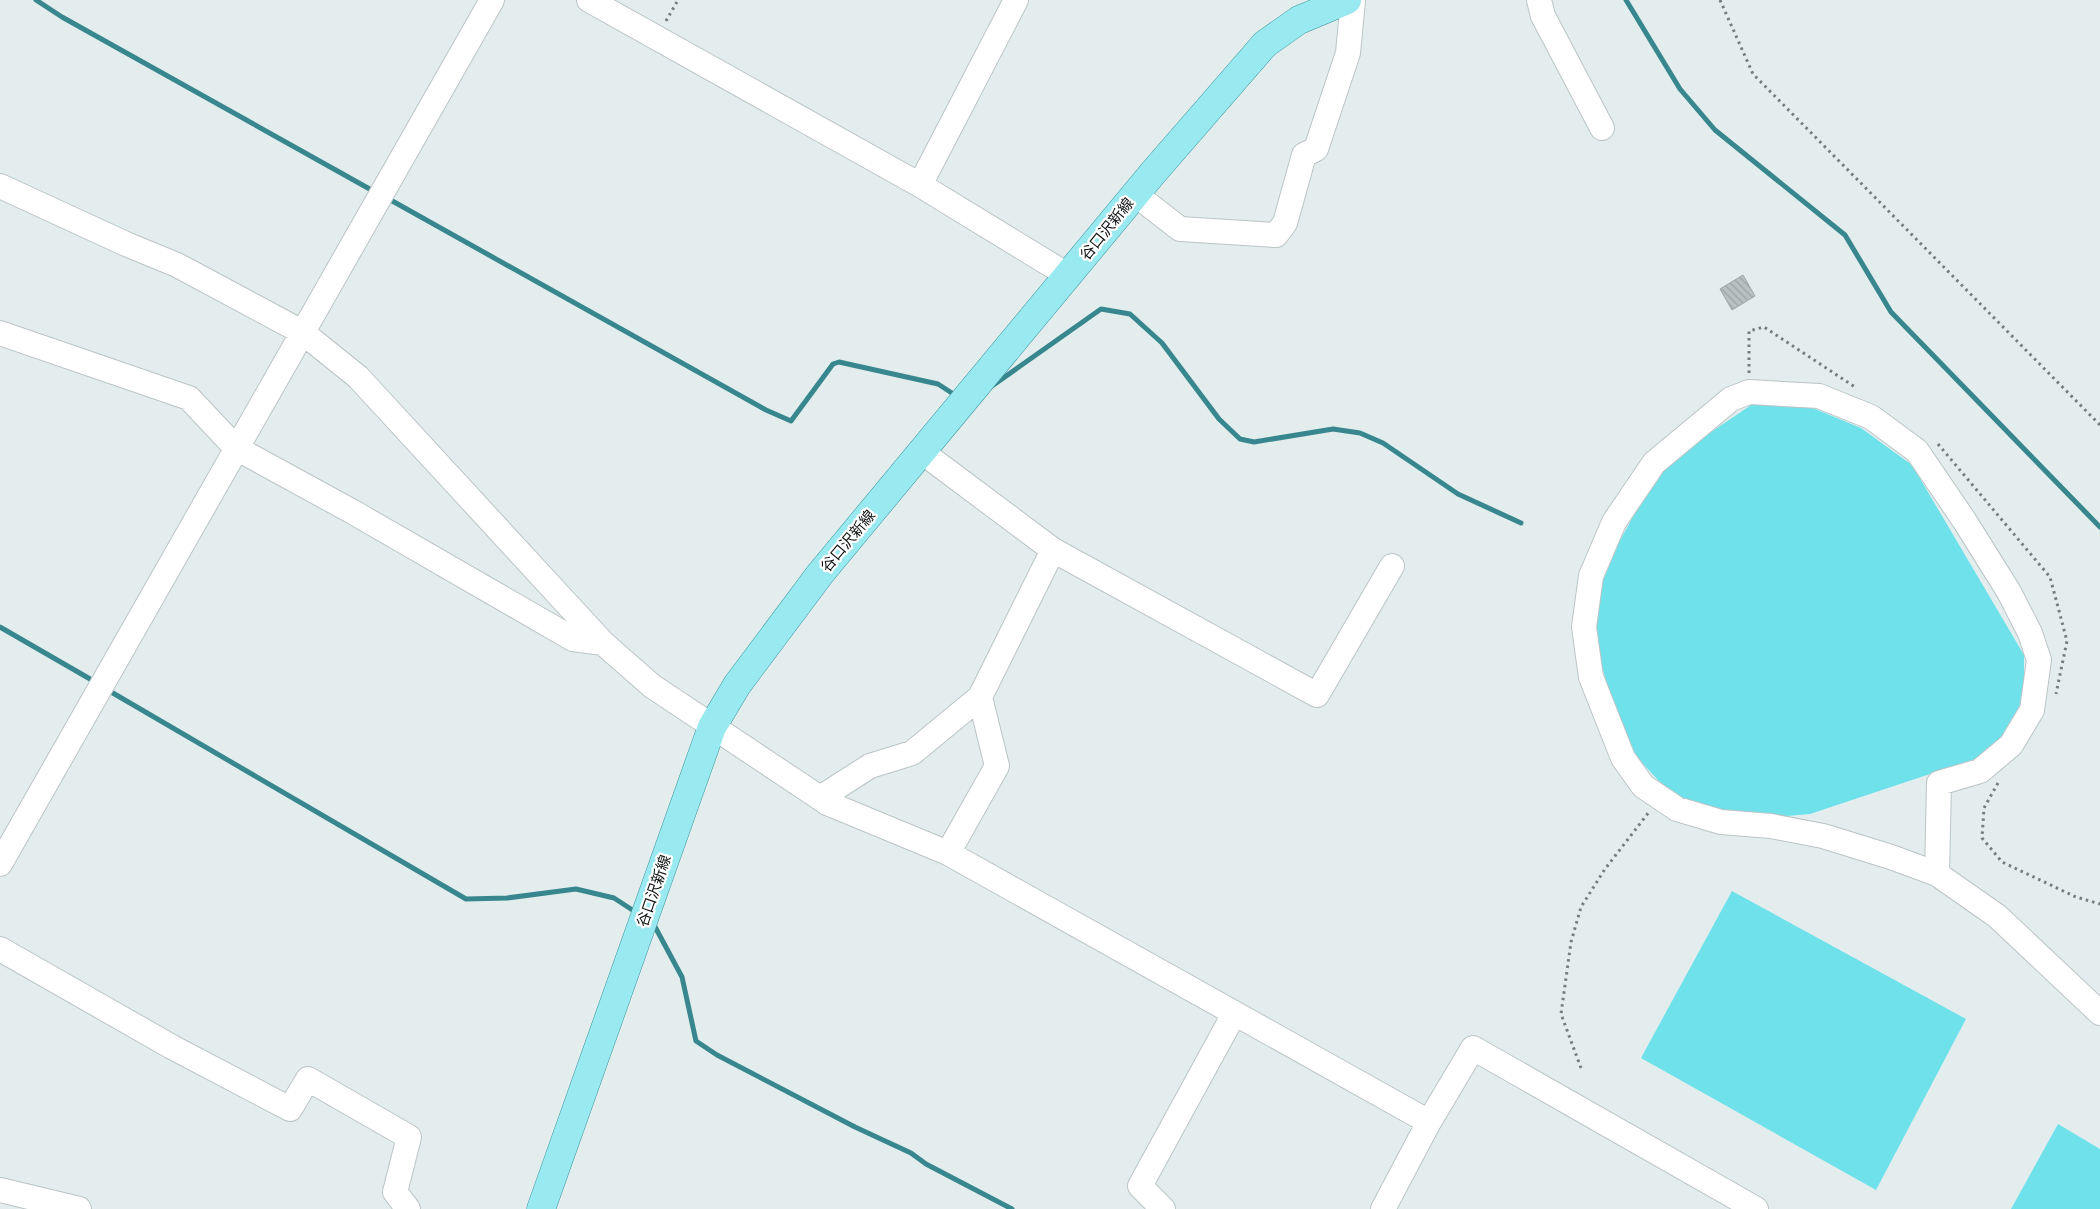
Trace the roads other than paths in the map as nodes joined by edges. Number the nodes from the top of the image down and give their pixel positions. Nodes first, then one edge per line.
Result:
1 (492, 0) edge
2 (589, 0) edge
3 (1016, 0) edge
4 (1347, 0) edge
5 (1353, 0) edge
6 (1539, 0) edge
7 (1602, 128) dead end
8 (920, 185) junction
9 (0, 186) edge
10 (1135, 194) junction
11 (1069, 276) junction
12 (302, 332) junction
13 (0, 333) edge
14 (236, 448) junction
15 (922, 452) junction
16 (1052, 550) junction
17 (1392, 566) dead end
18 (603, 643) junction
19 (980, 697) junction
20 (712, 727) junction
21 (820, 798) junction
22 (948, 853) junction
23 (0, 864) edge
24 (1937, 874) junction
25 (0, 949) edge
26 (2100, 1013) edge
27 (1234, 1014) junction
28 (1429, 1122) junction
29 (0, 1190) edge
30 (79, 1209) edge
31 (408, 1209) edge
32 (541, 1209) edge
33 (1163, 1209) edge
34 (1383, 1209) edge
35 (1756, 1209) edge

1 - 12 street
2 - 8 street
3 - 8 street
4 - 10 main road, 谷口沢新線
5 - 10 street
6 - 7 street
8 - 11 street
9 - 12 street
10 - 11 main road, 谷口沢新線
11 - 15 main road, 谷口沢新線
12 - 14 street
12 - 18 street
13 - 14 street
14 - 18 street
14 - 23 street
15 - 16 street
15 - 20 main road, 谷口沢新線
16 - 17 street
16 - 19 street
18 - 20 street
19 - 21 street
19 - 22 street
20 - 21 street
20 - 32 main road, 谷口沢新線
21 - 22 street
22 - 27 street
24 - 24 street
24 - 26 street
25 - 31 street
27 - 28 street
27 - 33 street
28 - 34 street
28 - 35 street
29 - 30 street

